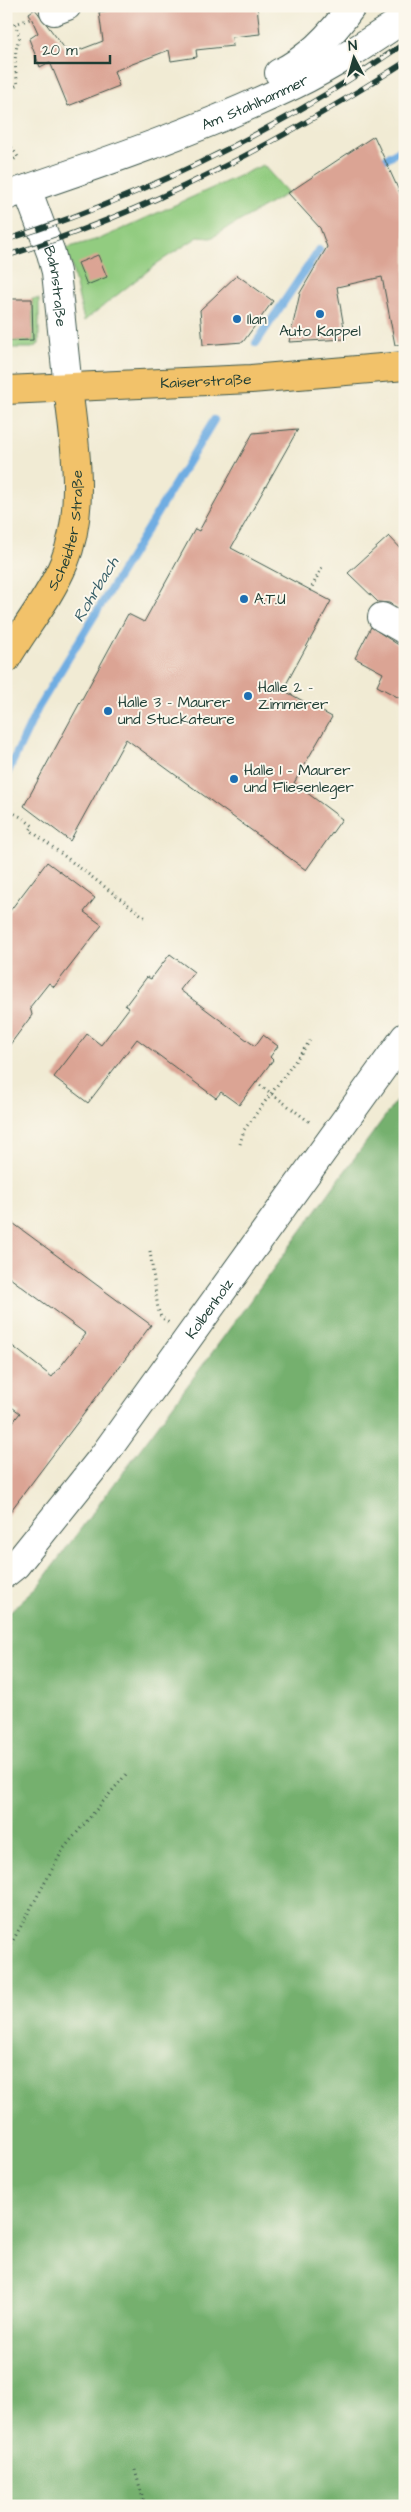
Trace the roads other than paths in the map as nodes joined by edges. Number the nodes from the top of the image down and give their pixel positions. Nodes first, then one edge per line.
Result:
1 (352, 6) edge
2 (405, 18) edge
3 (150, 145) junction
4 (17, 193) edge
5 (405, 366) edge
6 (68, 388) junction
7 (6, 390) edge
8 (6, 659) edge
9 (405, 1037) edge
10 (6, 1573) edge

1 - 3 street
2 - 3 street, Am Stahlhammer
3 - 4 street, Bahnstraße
4 - 6 street, Bahnstraße
5 - 6 main road, Kaiserstraße
6 - 7 main road, Kaiserstraße
6 - 8 main road, Scheidter Straße
9 - 10 street, Kolbenholz

